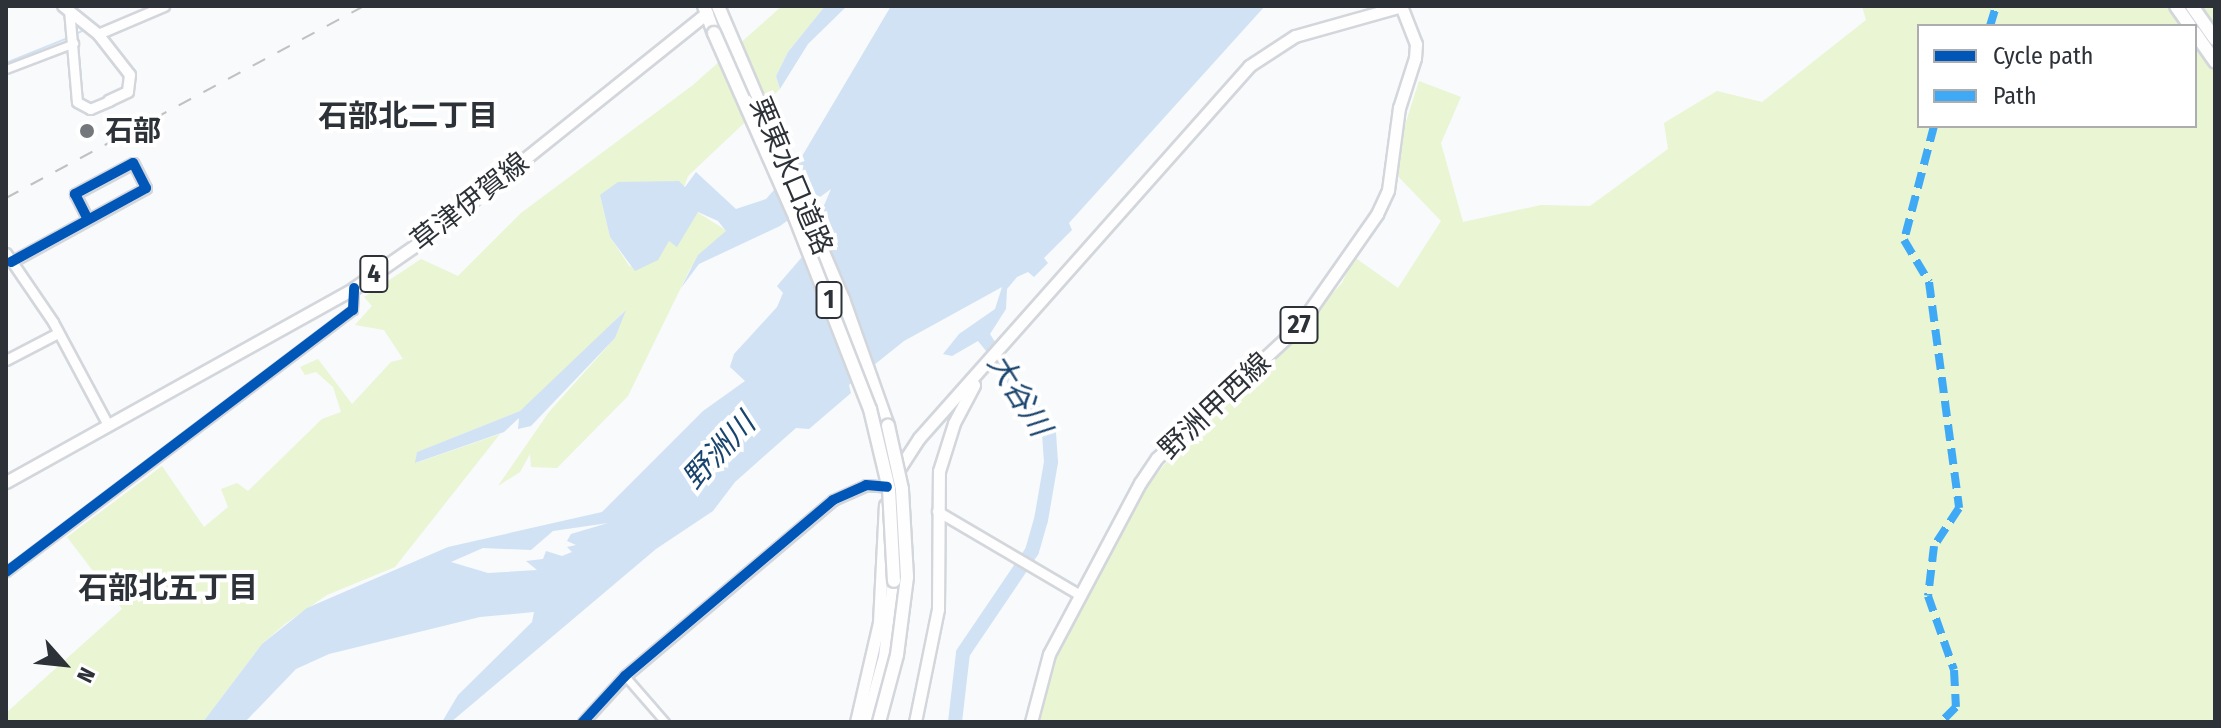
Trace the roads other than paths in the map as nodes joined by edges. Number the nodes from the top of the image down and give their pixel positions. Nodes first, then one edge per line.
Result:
1 (164, 6) edge
2 (1402, 6) edge
3 (2176, 6) edge
4 (2192, 6) edge
5 (67, 7) edge
6 (710, 7) edge
7 (2189, 24) edge
8 (92, 29) junction
9 (2197, 36) edge
10 (73, 38) junction
11 (2215, 39) edge
12 (2215, 62) edge
13 (6, 69) edge
14 (109, 101) joint
15 (88, 219) junction
16 (9, 257) edge
17 (354, 288) junction
18 (58, 333) junction
19 (6, 360) edge
20 (980, 374) junction
21 (108, 425) junction
22 (6, 482) edge
23 (887, 487) junction
24 (937, 511) junction
25 (6, 572) edge
26 (1080, 595) junction
27 (625, 676) junction
28 (583, 722) edge
29 (665, 722) edge
30 (856, 722) edge
31 (867, 722) edge
32 (879, 722) edge
33 (915, 722) edge
34 (1031, 722) edge

1 - 8 street
2 - 20 main road, 野洲甲西線 / 27
2 - 26 main road, 野洲甲西線 / 27
3 - 7 highway
4 - 11 highway
5 - 8 main road
5 - 10 street
6 - 17 main road, 草津伊賀線 / 4
6 - 31 highway, 栗東水口道路 / 1, bridge
6 - 32 highway, 栗東水口道路 / 1, bridge
8 - 14 main road
9 - 12 highway
10 - 13 street
10 - 14 street
15 - 15 street
15 - 16 street
16 - 18 street
17 - 21 main road, 草津伊賀線 / 4
17 - 25 street
18 - 19 street
18 - 21 street
20 - 23 main road, 野洲甲西線 / 27
20 - 24 main road, 野洲甲西線 / 27
21 - 22 main road, 草津伊賀線 / 4
23 - 27 street
23 - 30 main road, 27
24 - 26 street
24 - 33 main road, 27
26 - 34 main road, 野洲甲西線 / 27
27 - 28 street
27 - 29 street

